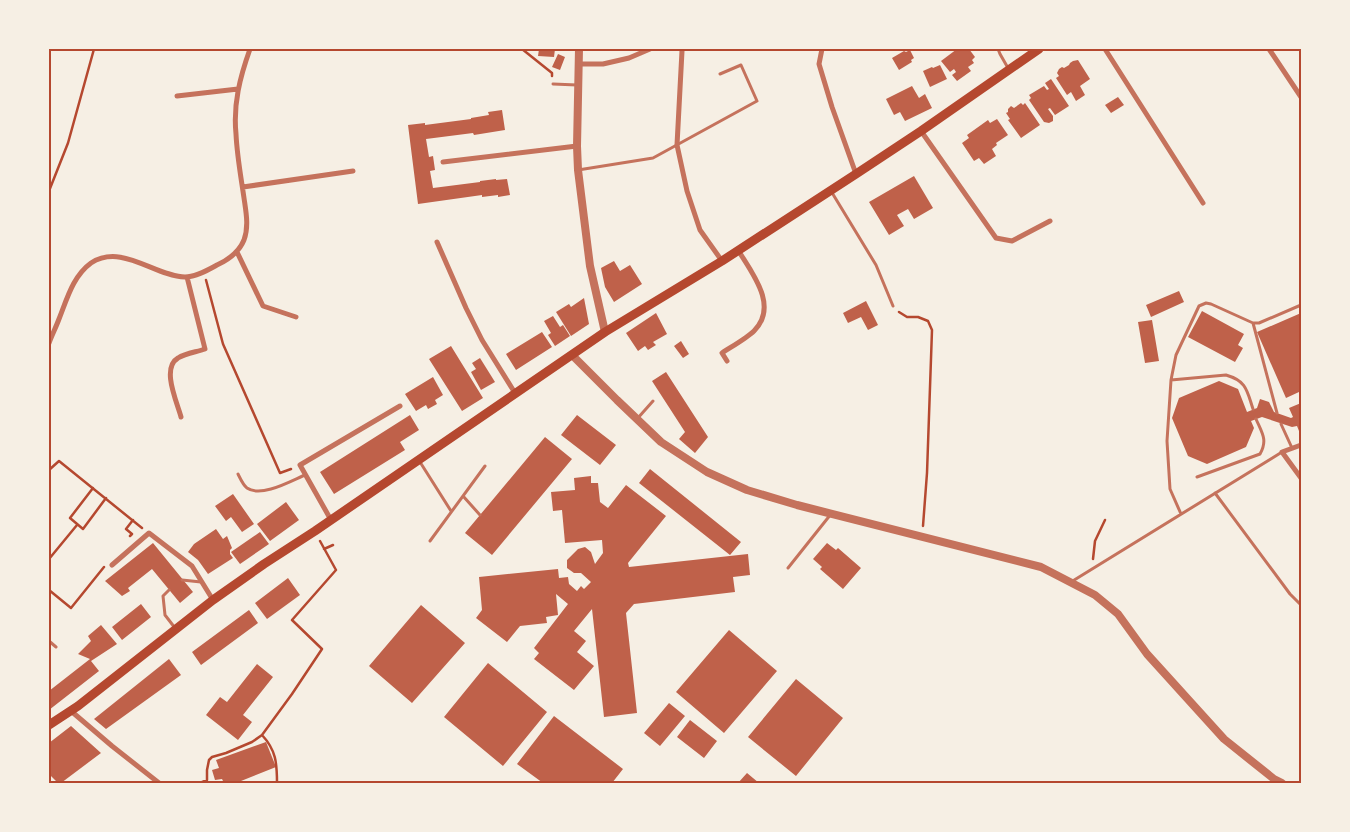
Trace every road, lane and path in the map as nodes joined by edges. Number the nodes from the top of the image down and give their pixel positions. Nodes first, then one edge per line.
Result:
1 (94, 49) edge
2 (250, 49) edge
3 (522, 49) edge
4 (578, 49) edge
5 (650, 49) edge
6 (681, 49) edge
7 (822, 49) edge
8 (998, 49) edge
9 (1039, 49) edge
10 (1105, 49) edge
11 (1269, 49) edge
12 (578, 64) junction
13 (1010, 69) junction
14 (720, 74) dead end
15 (553, 84) joint
16 (578, 85) junction
17 (238, 90) junction
18 (177, 96) dead end
19 (1301, 97) edge
20 (921, 130) junction
21 (677, 145) junction
22 (577, 146) junction
23 (443, 162) dead end
24 (578, 170) junction
25 (353, 171) dead end
26 (856, 174) junction
27 (243, 188) junction
28 (830, 190) junction
29 (49, 191) edge
30 (1202, 203) dead end
31 (1050, 221) dead end
32 (437, 242) dead end
33 (738, 250) junction
34 (237, 252) junction
35 (722, 261) junction
36 (204, 272) junction
37 (188, 277) junction
38 (1301, 305) edge
39 (893, 306) joint
40 (296, 317) dead end
41 (1254, 323) junction
42 (605, 332) junction
43 (49, 343) edge
44 (572, 355) junction
45 (727, 361) dead end
46 (1171, 380) junction
47 (515, 393) junction
48 (653, 401) dead end
49 (400, 406) dead end
50 (1253, 409) dead end
51 (1277, 413) dead end
52 (181, 417) dead end
53 (637, 419) junction
54 (1256, 419) dead end
55 (1281, 424) dead end
56 (1301, 445) edge
57 (1292, 448) junction
58 (1282, 452) junction
59 (418, 459) junction
60 (300, 465) junction
61 (485, 466) dead end
62 (49, 470) edge
63 (238, 474) dead end
64 (306, 475) junction
65 (1197, 476) dead end
66 (1301, 478) edge
67 (93, 488) junction
68 (1214, 493) junction
69 (463, 496) junction
70 (106, 498) junction
71 (451, 512) junction
72 (831, 514) junction
73 (1180, 514) junction
74 (480, 515) dead end
75 (133, 520) junction
76 (331, 520) junction
77 (1105, 520) dead end
78 (77, 525) junction
79 (315, 530) junction
80 (149, 533) junction
81 (922, 537) junction
82 (126, 541) dead end
83 (430, 541) dead end
84 (332, 545) dead end
85 (324, 549) junction
86 (49, 559) edge
87 (110, 564) joint
88 (788, 568) dead end
89 (1094, 568) junction
90 (182, 580) dead end
91 (202, 582) junction
92 (1071, 582) junction
93 (49, 590) edge
94 (169, 590) dead end
95 (213, 600) junction
96 (1301, 605) edge
97 (175, 629) junction
98 (49, 641) edge
99 (56, 647) dead end
100 (71, 711) junction
101 (49, 725) edge
102 (262, 735) junction
103 (158, 783) edge
104 (200, 783) edge
105 (277, 783) edge
106 (1282, 783) edge

1 - 29 path
2 - 17 street
3 - 15 path
4 - 12 street
5 - 12 street
6 - 21 street
7 - 26 street
8 - 13 lane
9 - 13 main road
10 - 30 street
11 - 19 street
12 - 16 street
13 - 20 main road
14 - 21 lane
15 - 16 lane
16 - 22 street
17 - 18 street
17 - 27 street
20 - 26 main road
20 - 31 street
21 - 24 lane
21 - 35 street
22 - 23 street
22 - 24 street
24 - 42 street
25 - 27 street
26 - 28 main road
27 - 34 street
28 - 33 main road
28 - 39 lane
32 - 47 street
33 - 35 main road
33 - 45 street
34 - 36 street
34 - 40 street
35 - 42 main road
36 - 37 street
36 - 60 path
37 - 43 street
37 - 52 street
38 - 41 lane
39 - 81 path
41 - 46 lane
41 - 51 lane
42 - 44 main road
44 - 47 main road
44 - 53 street
46 - 50 lane
46 - 73 lane
47 - 59 main road
48 - 53 lane
49 - 60 street
53 - 72 street
54 - 65 lane
55 - 57 lane
56 - 57 street
57 - 58 street
58 - 66 street
58 - 68 lane
59 - 71 lane
59 - 76 main road
60 - 64 street
61 - 69 lane
62 - 67 path
63 - 64 lane
64 - 76 street
67 - 70 path
67 - 78 path
68 - 73 lane
68 - 96 lane
69 - 71 lane
69 - 74 lane
70 - 75 path
70 - 78 path
71 - 83 lane
72 - 81 street
72 - 88 lane
73 - 89 lane
75 - 80 path
75 - 82 path
76 - 79 main road
77 - 89 path
78 - 86 path
79 - 85 path
79 - 95 main road
80 - 87 street
80 - 91 street
81 - 92 street
84 - 85 path
85 - 102 path
87 - 93 path
89 - 92 lane
90 - 91 lane
91 - 95 street
92 - 106 street
94 - 97 lane
95 - 97 main road
97 - 100 main road
98 - 99 lane
100 - 101 main road
100 - 103 street
102 - 104 path
102 - 105 path

